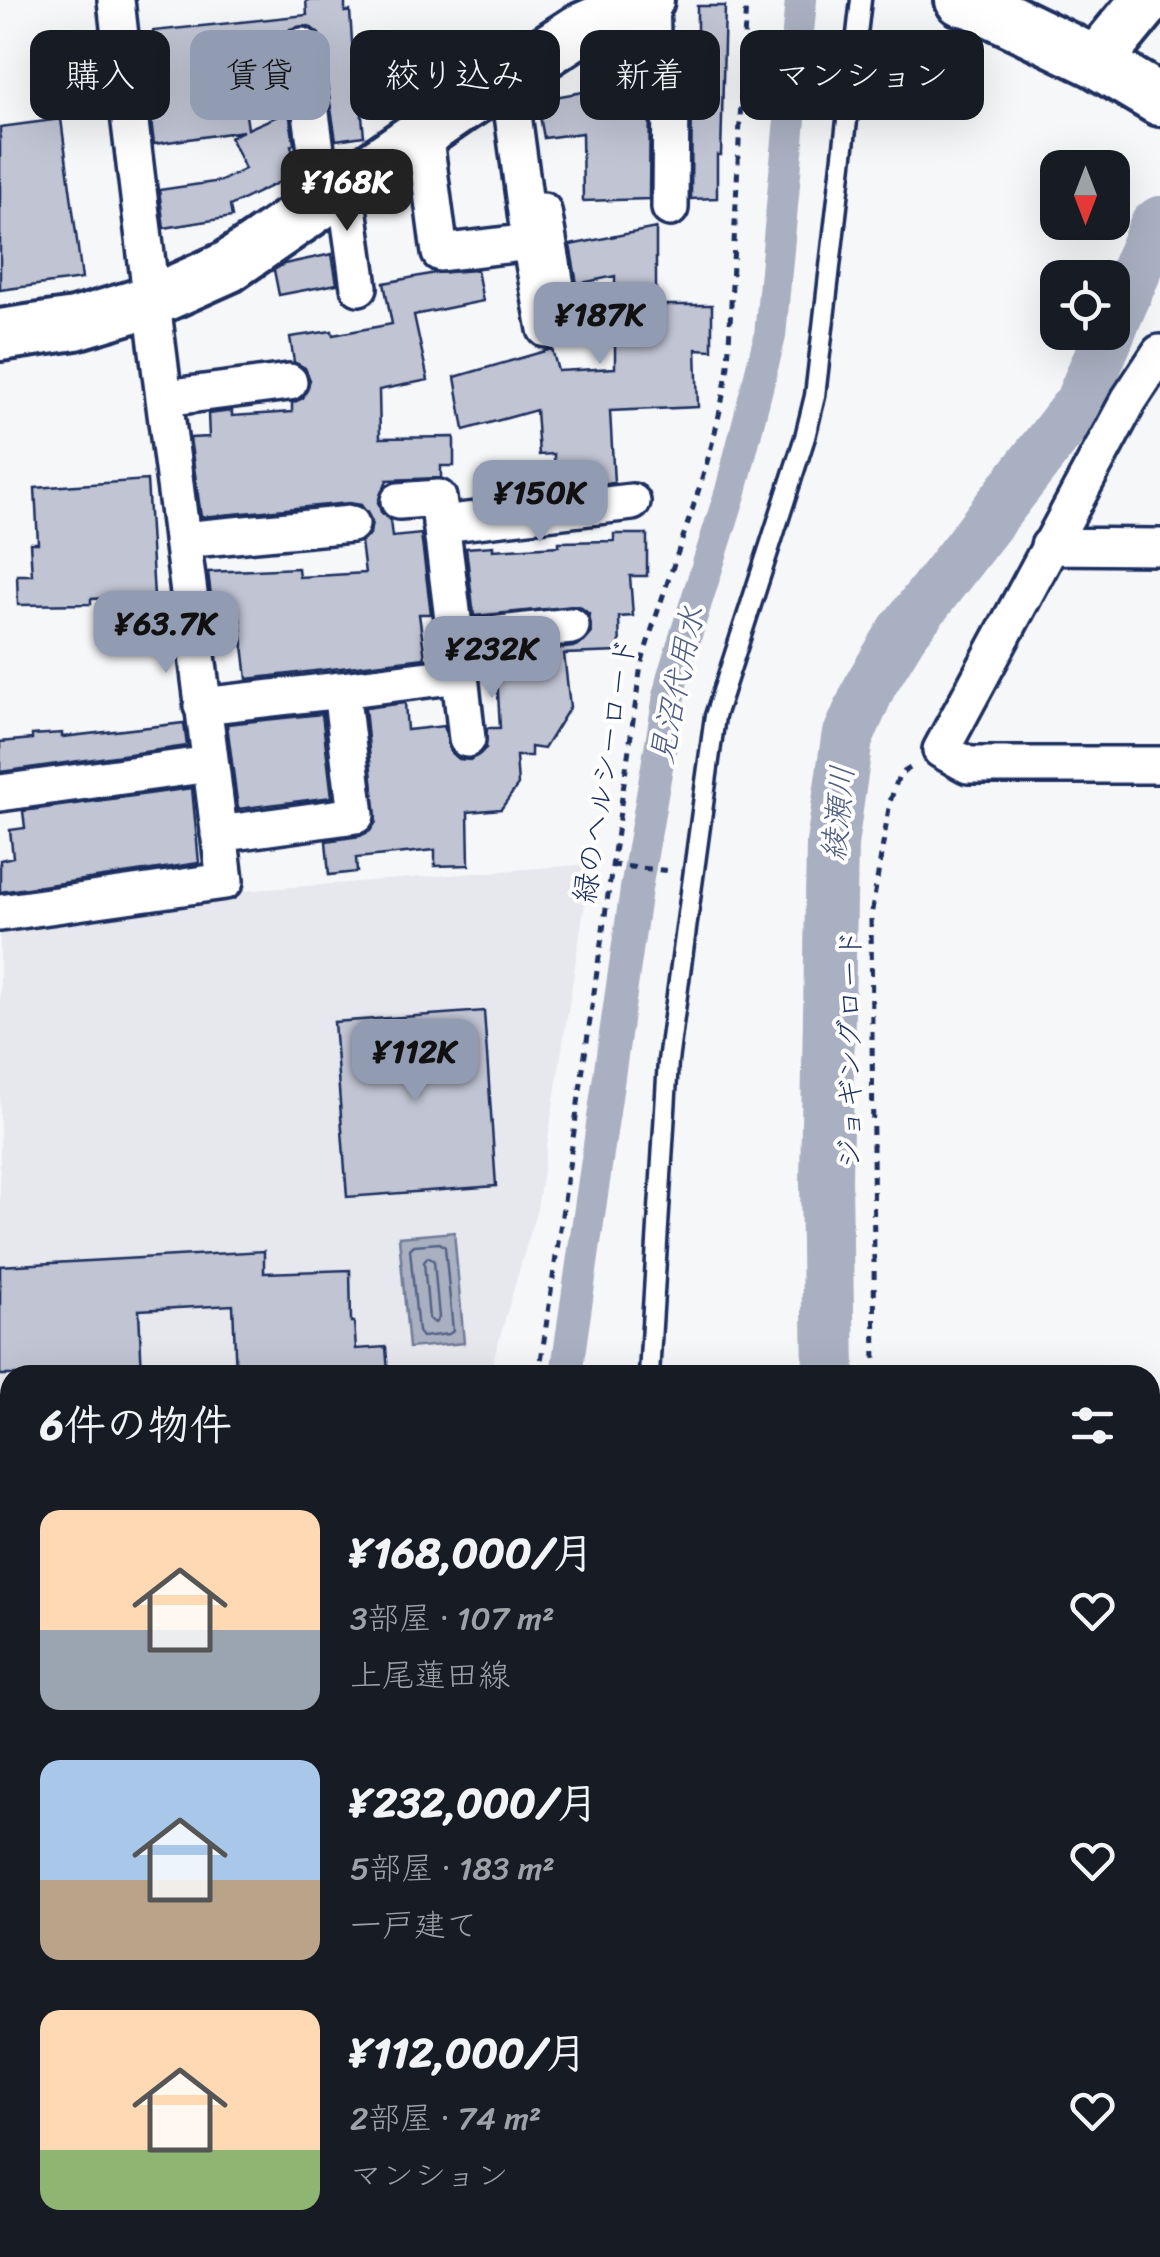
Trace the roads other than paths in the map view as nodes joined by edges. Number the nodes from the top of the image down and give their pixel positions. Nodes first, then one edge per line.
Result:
1 (116, 0) edge
2 (649, 0) edge
3 (861, 0) edge
4 (961, 0) edge
5 (1147, 0) edge
6 (578, 15) edge
7 (1096, 62) junction
8 (1156, 97) edge
9 (318, 120) edge
10 (442, 120) edge
11 (519, 120) edge
12 (524, 120) edge
13 (424, 132) junction
14 (334, 194) junction
15 (670, 208) dead end
16 (530, 242) junction
17 (358, 286) dead end
18 (556, 286) dead end
19 (152, 301) junction
20 (546, 329) dead end
21 (0, 335) edge
22 (1160, 353) edge
23 (289, 382) dead end
24 (165, 398) junction
25 (398, 501) dead end
26 (632, 502) dead end
27 (351, 524) dead end
28 (441, 524) junction
29 (182, 540) junction
30 (1049, 546) junction
31 (1160, 547) edge
32 (571, 626) dead end
33 (456, 639) junction
34 (460, 675) junction
35 (341, 690) junction
36 (202, 706) junction
37 (467, 739) dead end
38 (210, 764) junction
39 (1160, 765) edge
40 (0, 792) edge
41 (219, 834) junction
42 (0, 913) edge
43 (650, 1365) edge

1 - 19 street
2 - 6 main road
2 - 15 street
3 - 43 lane
4 - 7 main road
5 - 7 main road
7 - 8 main road
9 - 14 street
10 - 13 main road
11 - 16 street
12 - 18 street
13 - 14 main road
13 - 16 street
14 - 17 street
14 - 19 main road
16 - 20 street
19 - 21 main road
19 - 24 street
22 - 30 street
23 - 24 street
24 - 29 street
25 - 28 street
26 - 28 street
27 - 29 street
28 - 33 street
29 - 36 street
30 - 31 street
30 - 39 street
32 - 33 street
33 - 34 street
34 - 35 street
34 - 37 street
35 - 36 street
35 - 41 street
36 - 38 street
38 - 40 street
38 - 41 street
41 - 42 street

